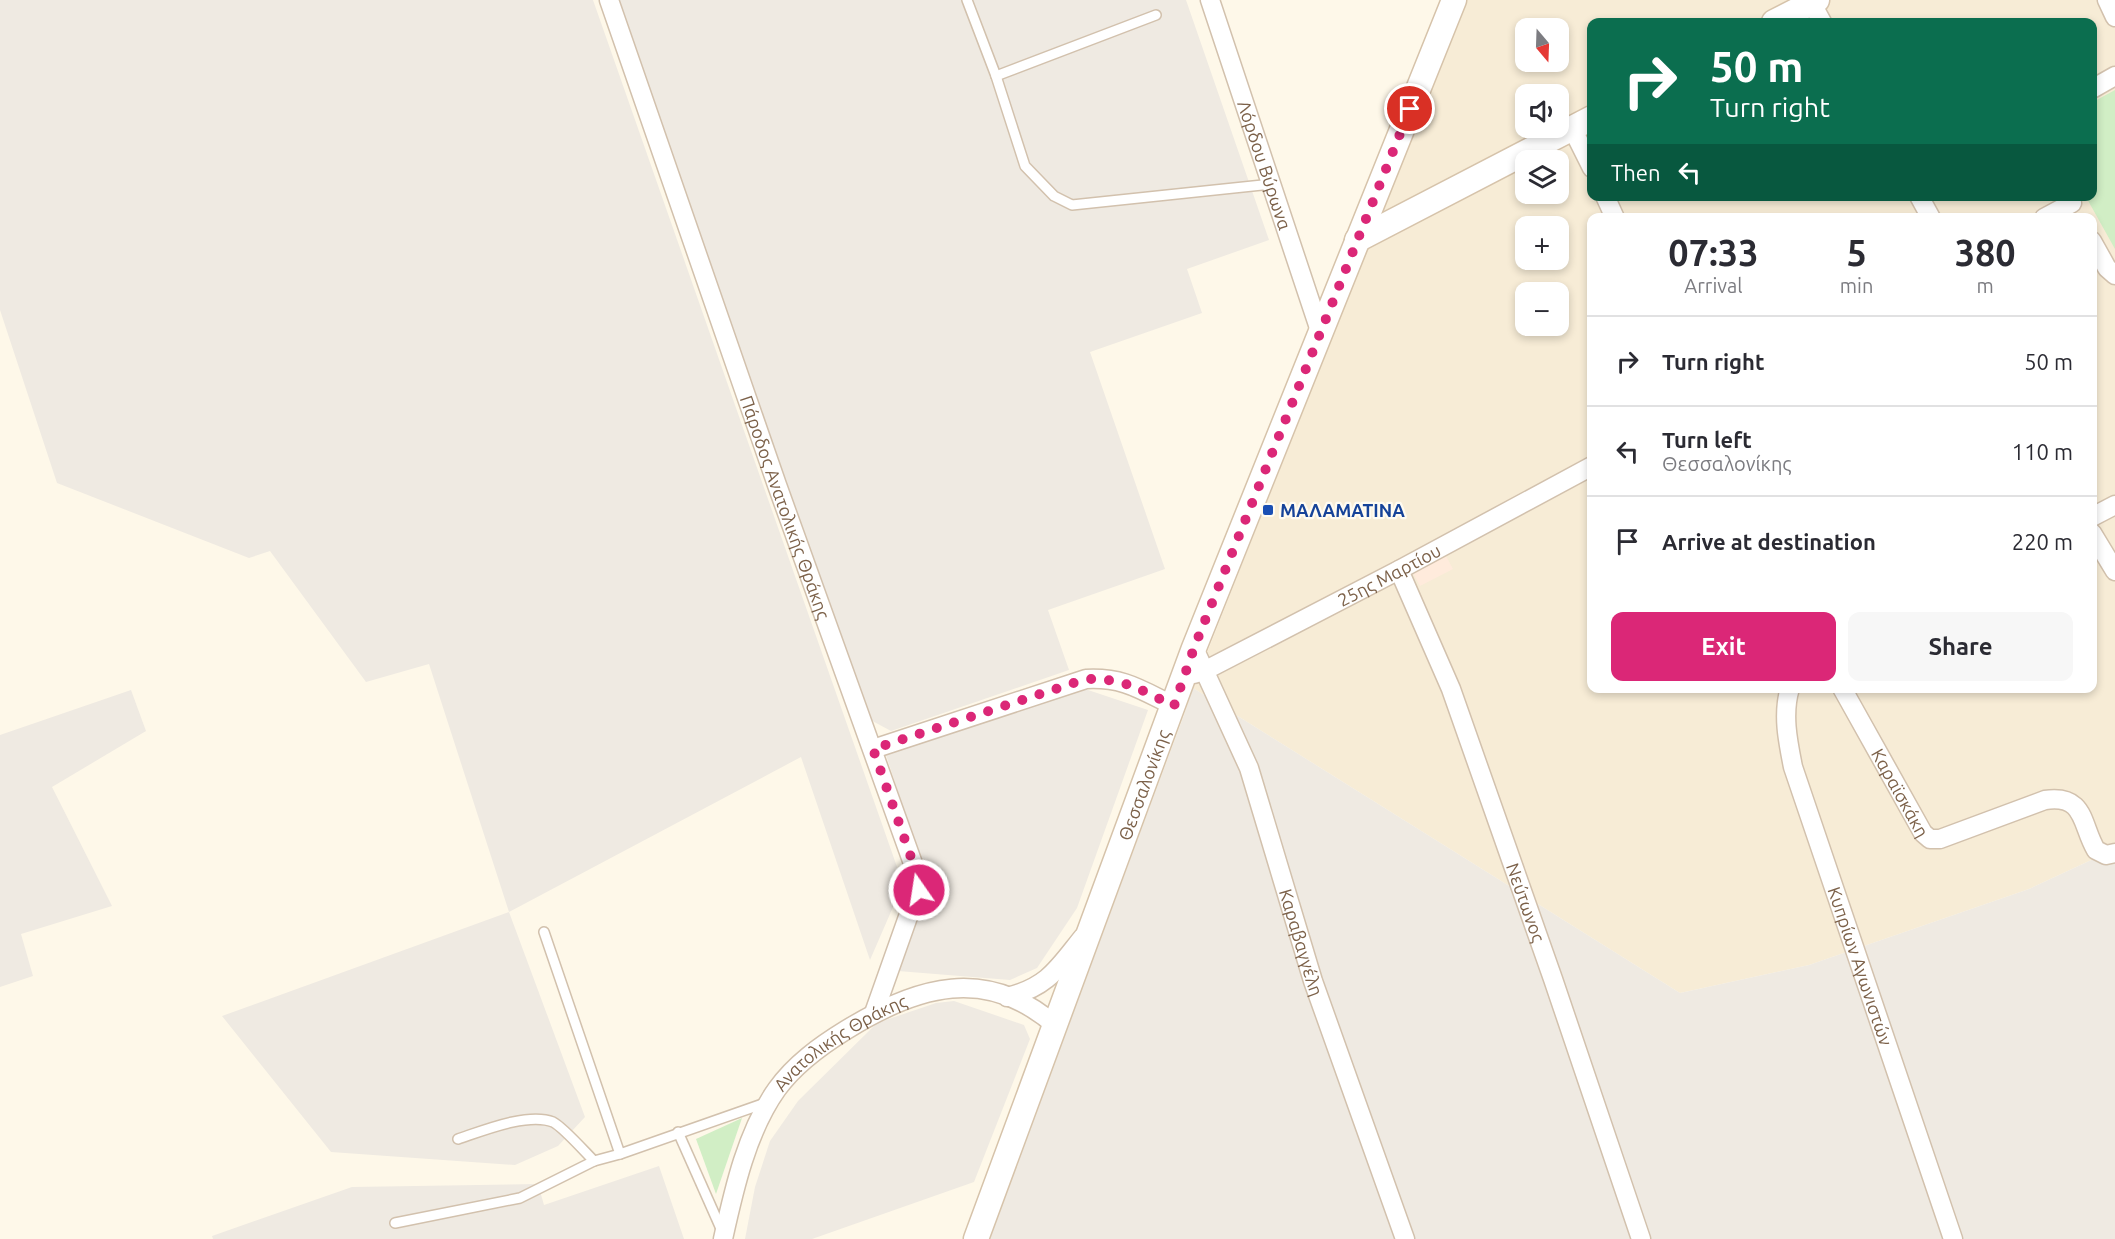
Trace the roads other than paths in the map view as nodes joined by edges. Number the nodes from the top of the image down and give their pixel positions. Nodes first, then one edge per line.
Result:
1 (609, 0) edge
2 (967, 0) edge
3 (1210, 0) edge
4 (1454, 0) edge
5 (2107, 0) edge
6 (1815, 6) edge
7 (1156, 15) dead end
8 (2115, 17) edge
9 (1784, 18) edge
10 (996, 76) junction
11 (2115, 76) edge
12 (2097, 85) edge
13 (1582, 123) edge
14 (1587, 146) edge
15 (1272, 184) junction
16 (2073, 206) edge
17 (2056, 213) edge
18 (1357, 240) junction
19 (2097, 250) edge
20 (2115, 275) edge
21 (1320, 331) junction
22 (1587, 469) edge
23 (2115, 505) edge
24 (2097, 514) edge
25 (2097, 541) edge
26 (1399, 570) junction
27 (2115, 571) edge
28 (1194, 674) junction
29 (1789, 693) edge
30 (1845, 693) edge
31 (1174, 706) junction
32 (873, 749) junction
33 (2115, 853) edge
34 (1091, 926) junction
35 (544, 932) dead end
36 (1007, 997) junction
37 (874, 1013) junction
38 (1056, 1026) junction
39 (771, 1101) junction
40 (678, 1132) junction
41 (458, 1139) dead end
42 (620, 1154) junction
43 (594, 1161) junction
44 (395, 1223) dead end
45 (724, 1237) edge
46 (976, 1239) edge
47 (1405, 1239) edge
48 (1641, 1239) edge
49 (1953, 1239) edge

1 - 32 street, Πάροδος Ανατολικής Θράκης
2 - 10 lane
3 - 15 street, Λόρδου Βύρωνα
4 - 18 main road, Θεσσαλονίκης
5 - 8 street
6 - 9 main road
7 - 10 lane
10 - 15 lane
11 - 12 street
13 - 14 street
13 - 18 main road
15 - 21 street, Λόρδου Βύρωνα
16 - 17 street
18 - 21 main road, Θεσσαλονίκης
19 - 20 street
21 - 28 main road, Θεσσαλονίκης
22 - 26 street, 25ης Μαρτίου
23 - 24 street
25 - 27 street
26 - 28 street, 25ης Μαρτίου
26 - 48 street, Νεύτωνος
28 - 31 main road, Θεσσαλονίκης
28 - 47 street, Καραβαγγέλη
29 - 49 street, Κυπρίων Αγωνιστών
30 - 33 street, Καραϊσκάκη
31 - 32 street
31 - 34 main road, Θεσσαλονίκης
32 - 37 street, Πάροδος Ανατολικής Θράκης
34 - 36 street
34 - 38 main road, Θεσσαλονίκης
35 - 42 lane
36 - 37 street, Ανατολικής Θράκης
36 - 38 street, Ανατολικής Θράκης
37 - 39 street, Ανατολικής Θράκης
38 - 46 main road, Θεσσαλονίκης
39 - 40 lane
39 - 45 street, Ανατολικής Θράκης
40 - 42 lane
40 - 45 lane
41 - 43 lane
42 - 43 lane
43 - 44 lane

